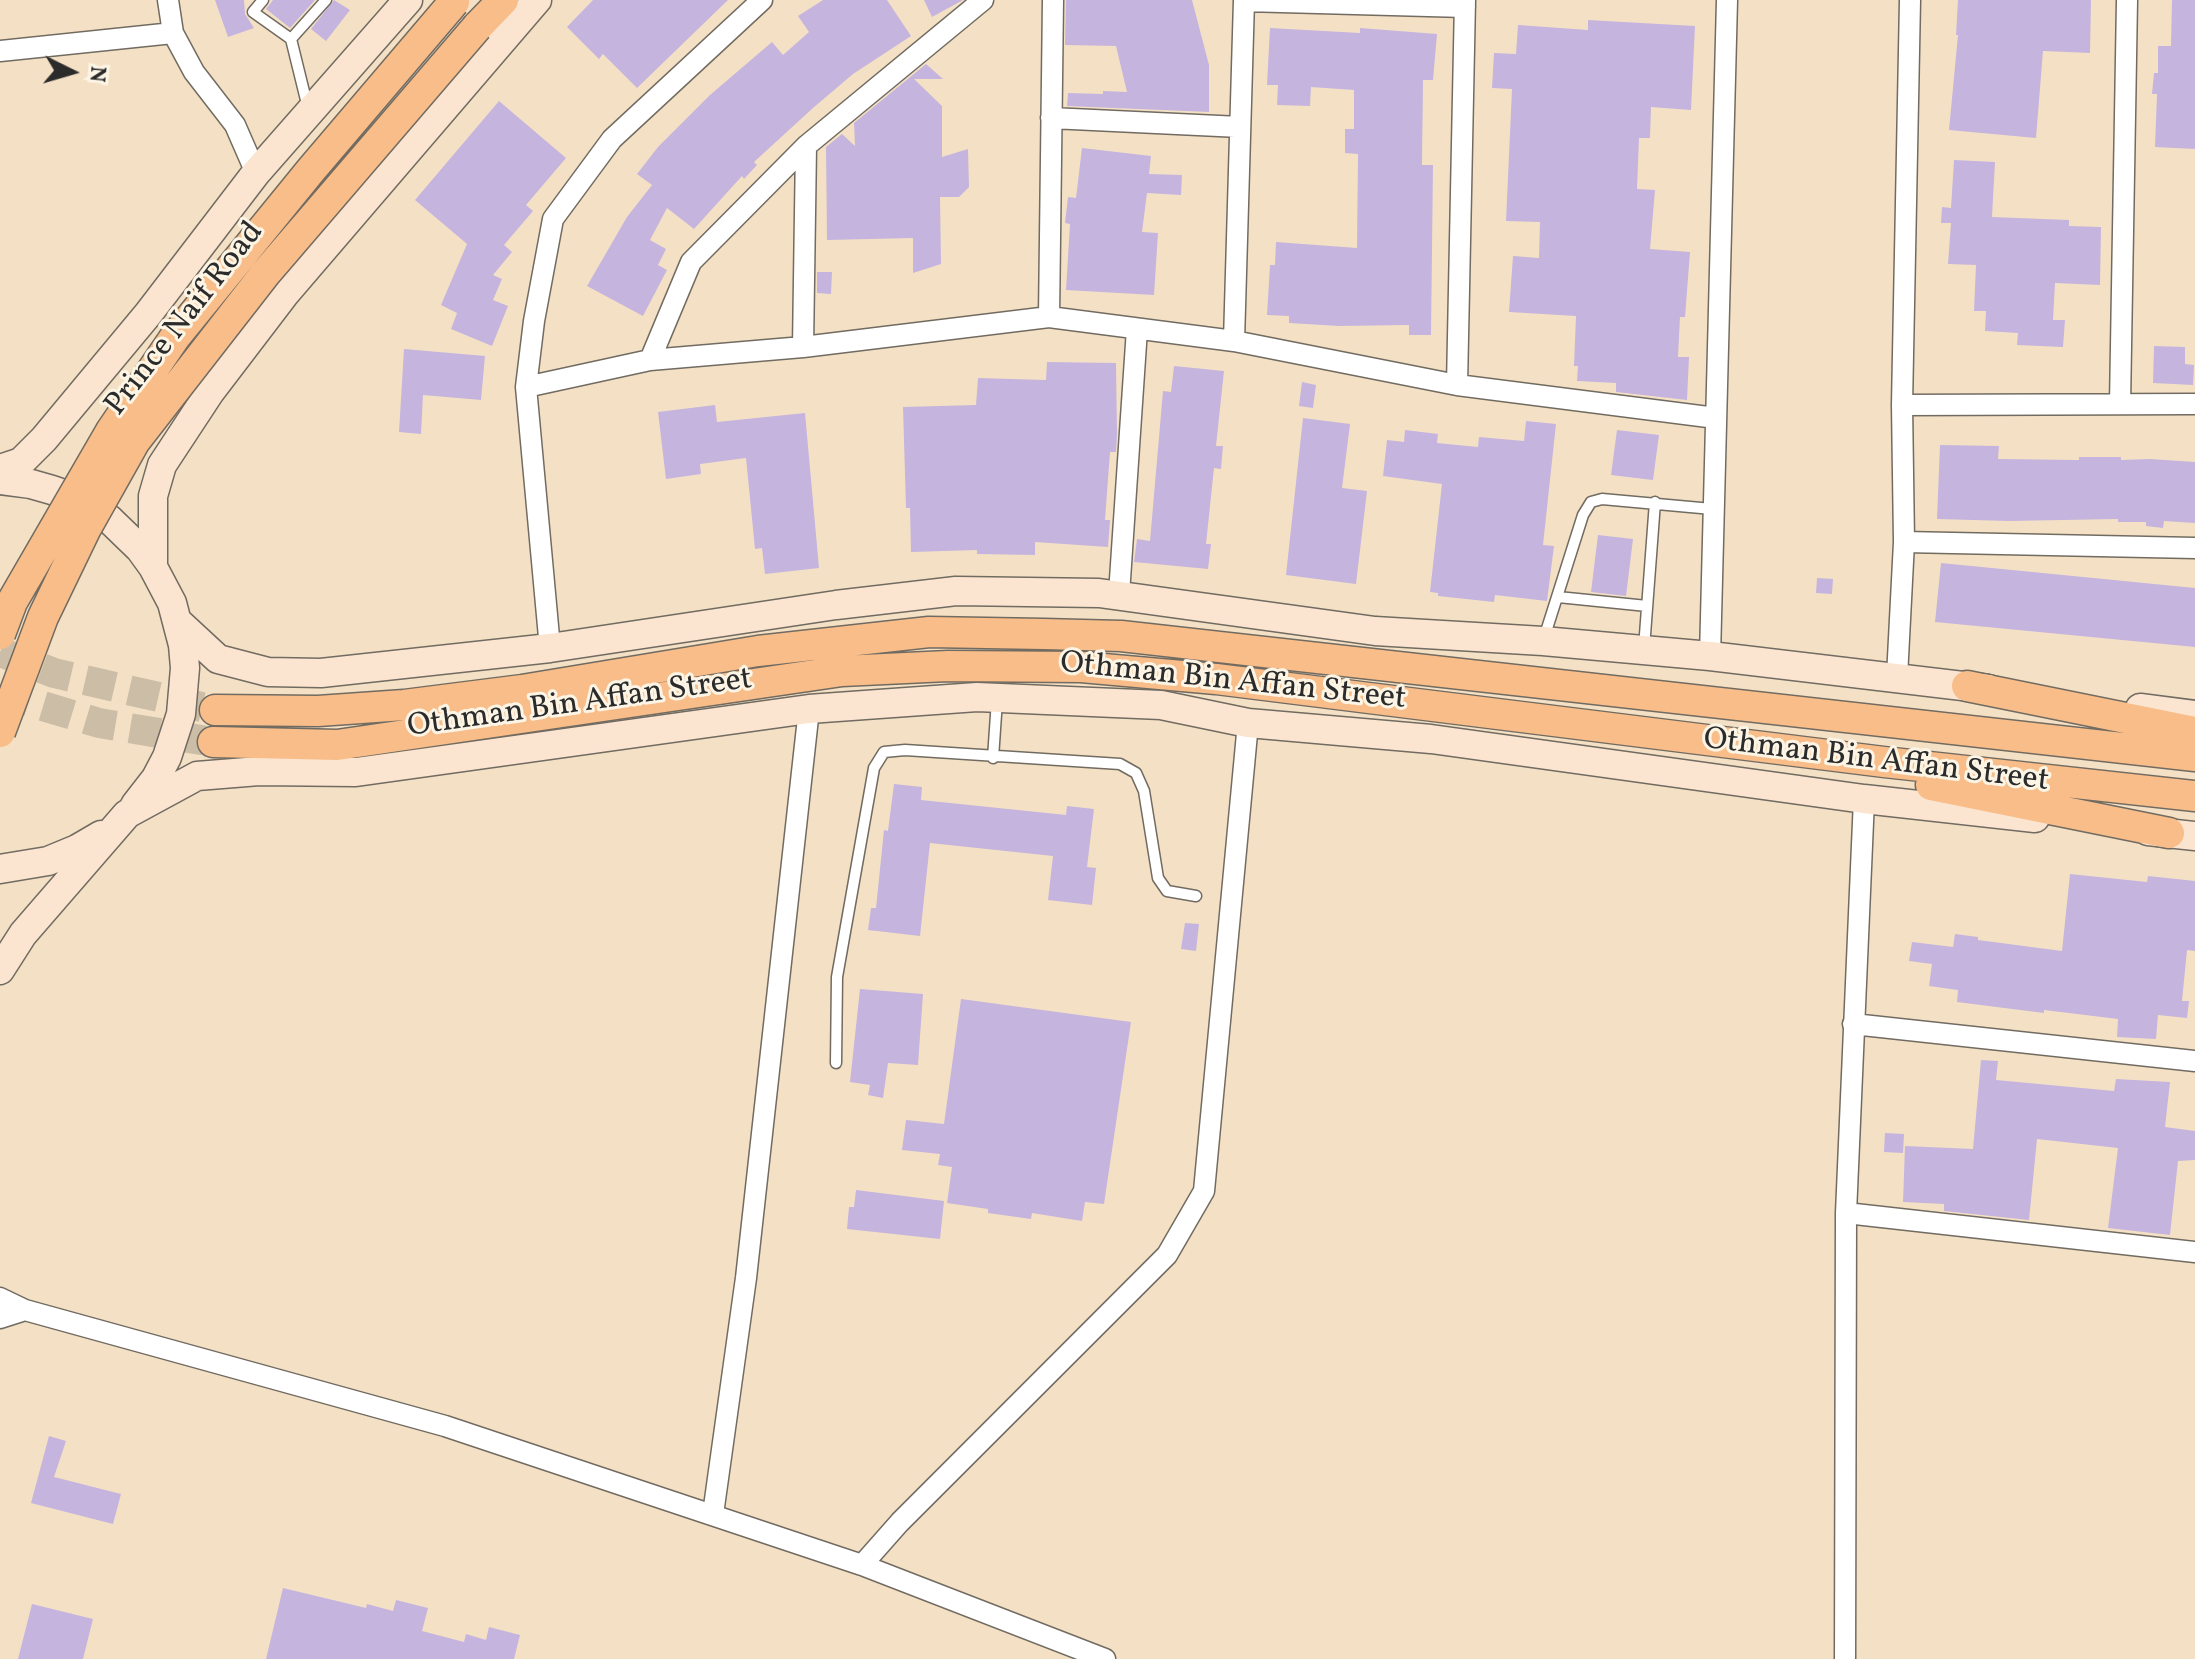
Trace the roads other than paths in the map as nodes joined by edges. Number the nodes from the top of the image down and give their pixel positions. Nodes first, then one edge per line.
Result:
1 (168, 0) edge
2 (263, 0) edge
3 (326, 0) edge
4 (408, 0) edge
5 (503, 0) edge
6 (537, 0) edge
7 (762, 0) edge
8 (983, 0) edge
9 (1053, 0) edge
10 (1244, 0) edge
11 (1727, 0) edge
12 (1910, 0) edge
13 (2127, 0) edge
14 (454, 1) edge
15 (1465, 4) edge
16 (173, 33) junction
17 (291, 39) junction
18 (0, 51) edge
19 (310, 114) junction
20 (1051, 118) junction
21 (1240, 127) junction
22 (806, 146) junction
23 (256, 173) junction
24 (1049, 317) junction
25 (1137, 329) junction
26 (1234, 341) junction
27 (803, 347) junction
28 (650, 360) junction
29 (1457, 385) junction
30 (526, 387) junction
31 (2120, 404) junction
32 (2195, 404) edge
33 (1902, 405) junction
34 (1716, 418) junction
35 (0, 469) edge
36 (0, 480) edge
37 (1655, 502) junction
38 (1712, 509) junction
39 (1904, 542) junction
40 (2195, 548) edge
41 (153, 567) junction
42 (1119, 594) junction
43 (1558, 597) junction
44 (1647, 606) junction
45 (178, 622) junction
46 (0, 634) edge
47 (1543, 641) junction
48 (550, 648) junction
49 (1644, 650) junction
50 (1710, 656) junction
51 (1897, 677) junction
52 (1967, 686) junction
53 (997, 698) junction
54 (809, 709) junction
55 (215, 710) tunnel mouth
56 (2195, 715) edge
57 (1248, 723) junction
58 (0, 732) edge
59 (2195, 732) edge
60 (1706, 738) junction
61 (213, 742) tunnel mouth
62 (2195, 756) edge
63 (993, 758) junction
64 (2195, 796) edge
65 (1864, 799) junction
66 (127, 814) junction
67 (2182, 835) edge
68 (0, 869) edge
69 (1196, 896) dead end
70 (23, 934) junction
71 (0, 970) edge
72 (0, 982) edge
73 (1853, 1024) junction
74 (2195, 1061) edge
75 (836, 1063) dead end
76 (1846, 1213) junction
77 (2195, 1252) edge
78 (0, 1298) edge
79 (25, 1310) junction
80 (0, 1318) edge
81 (713, 1514) junction
82 (862, 1565) junction
83 (1105, 1659) edge
84 (1845, 1659) edge

1 - 16 street
2 - 17 lane
3 - 17 lane
4 - 19 main road
5 - 58 main road, Prince Naif Road, bridge
6 - 41 main road
7 - 30 street
8 - 22 street
9 - 20 street
10 - 15 street
10 - 21 street
11 - 34 street
12 - 33 street
13 - 31 street
14 - 46 main road, Prince Naif Road, bridge
15 - 29 street
16 - 18 street
16 - 23 street
17 - 19 lane
19 - 23 main road
20 - 21 street
20 - 24 street
21 - 26 street
22 - 27 street
22 - 28 street
23 - 35 main road
24 - 25 street
24 - 27 street
25 - 26 street
25 - 42 street
26 - 29 street
27 - 28 street
28 - 30 street
29 - 34 street
30 - 48 street
31 - 32 street
31 - 33 street
33 - 39 street
34 - 38 street
36 - 41 main road
37 - 38 lane
37 - 43 lane
37 - 44 lane
38 - 50 street
39 - 40 street
39 - 51 street
41 - 45 main road
42 - 47 main road, Othman Bin Affan Street
42 - 48 main road, Othman Bin Affan Street
43 - 44 lane
43 - 47 lane
44 - 49 lane
45 - 48 main road, Othman Bin Affan Street
45 - 66 main road
47 - 49 main road, Othman Bin Affan Street
49 - 50 main road, Othman Bin Affan Street
50 - 51 main road, Othman Bin Affan Street
51 - 52 main road, Othman Bin Affan Street
52 - 56 main road, Othman Bin Affan Street
52 - 59 main road
53 - 54 main road, Othman Bin Affan Street
53 - 57 main road, Othman Bin Affan Street
53 - 63 lane
54 - 66 main road, Othman Bin Affan Street
54 - 81 street
55 - 62 main road, Othman Bin Affan Street
57 - 65 main road, Othman Bin Affan Street
57 - 82 street
60 - 61 main road, Othman Bin Affan Street
60 - 64 main road, Othman Bin Affan Street
60 - 67 main road
63 - 69 lane
63 - 75 lane
65 - 67 main road, Othman Bin Affan Street
65 - 73 street
66 - 68 main road
66 - 70 main road
70 - 71 main road
70 - 72 main road
73 - 74 street
73 - 76 street
76 - 77 street
76 - 84 street
78 - 79 street
79 - 80 street
79 - 81 street
81 - 82 street
82 - 83 street

